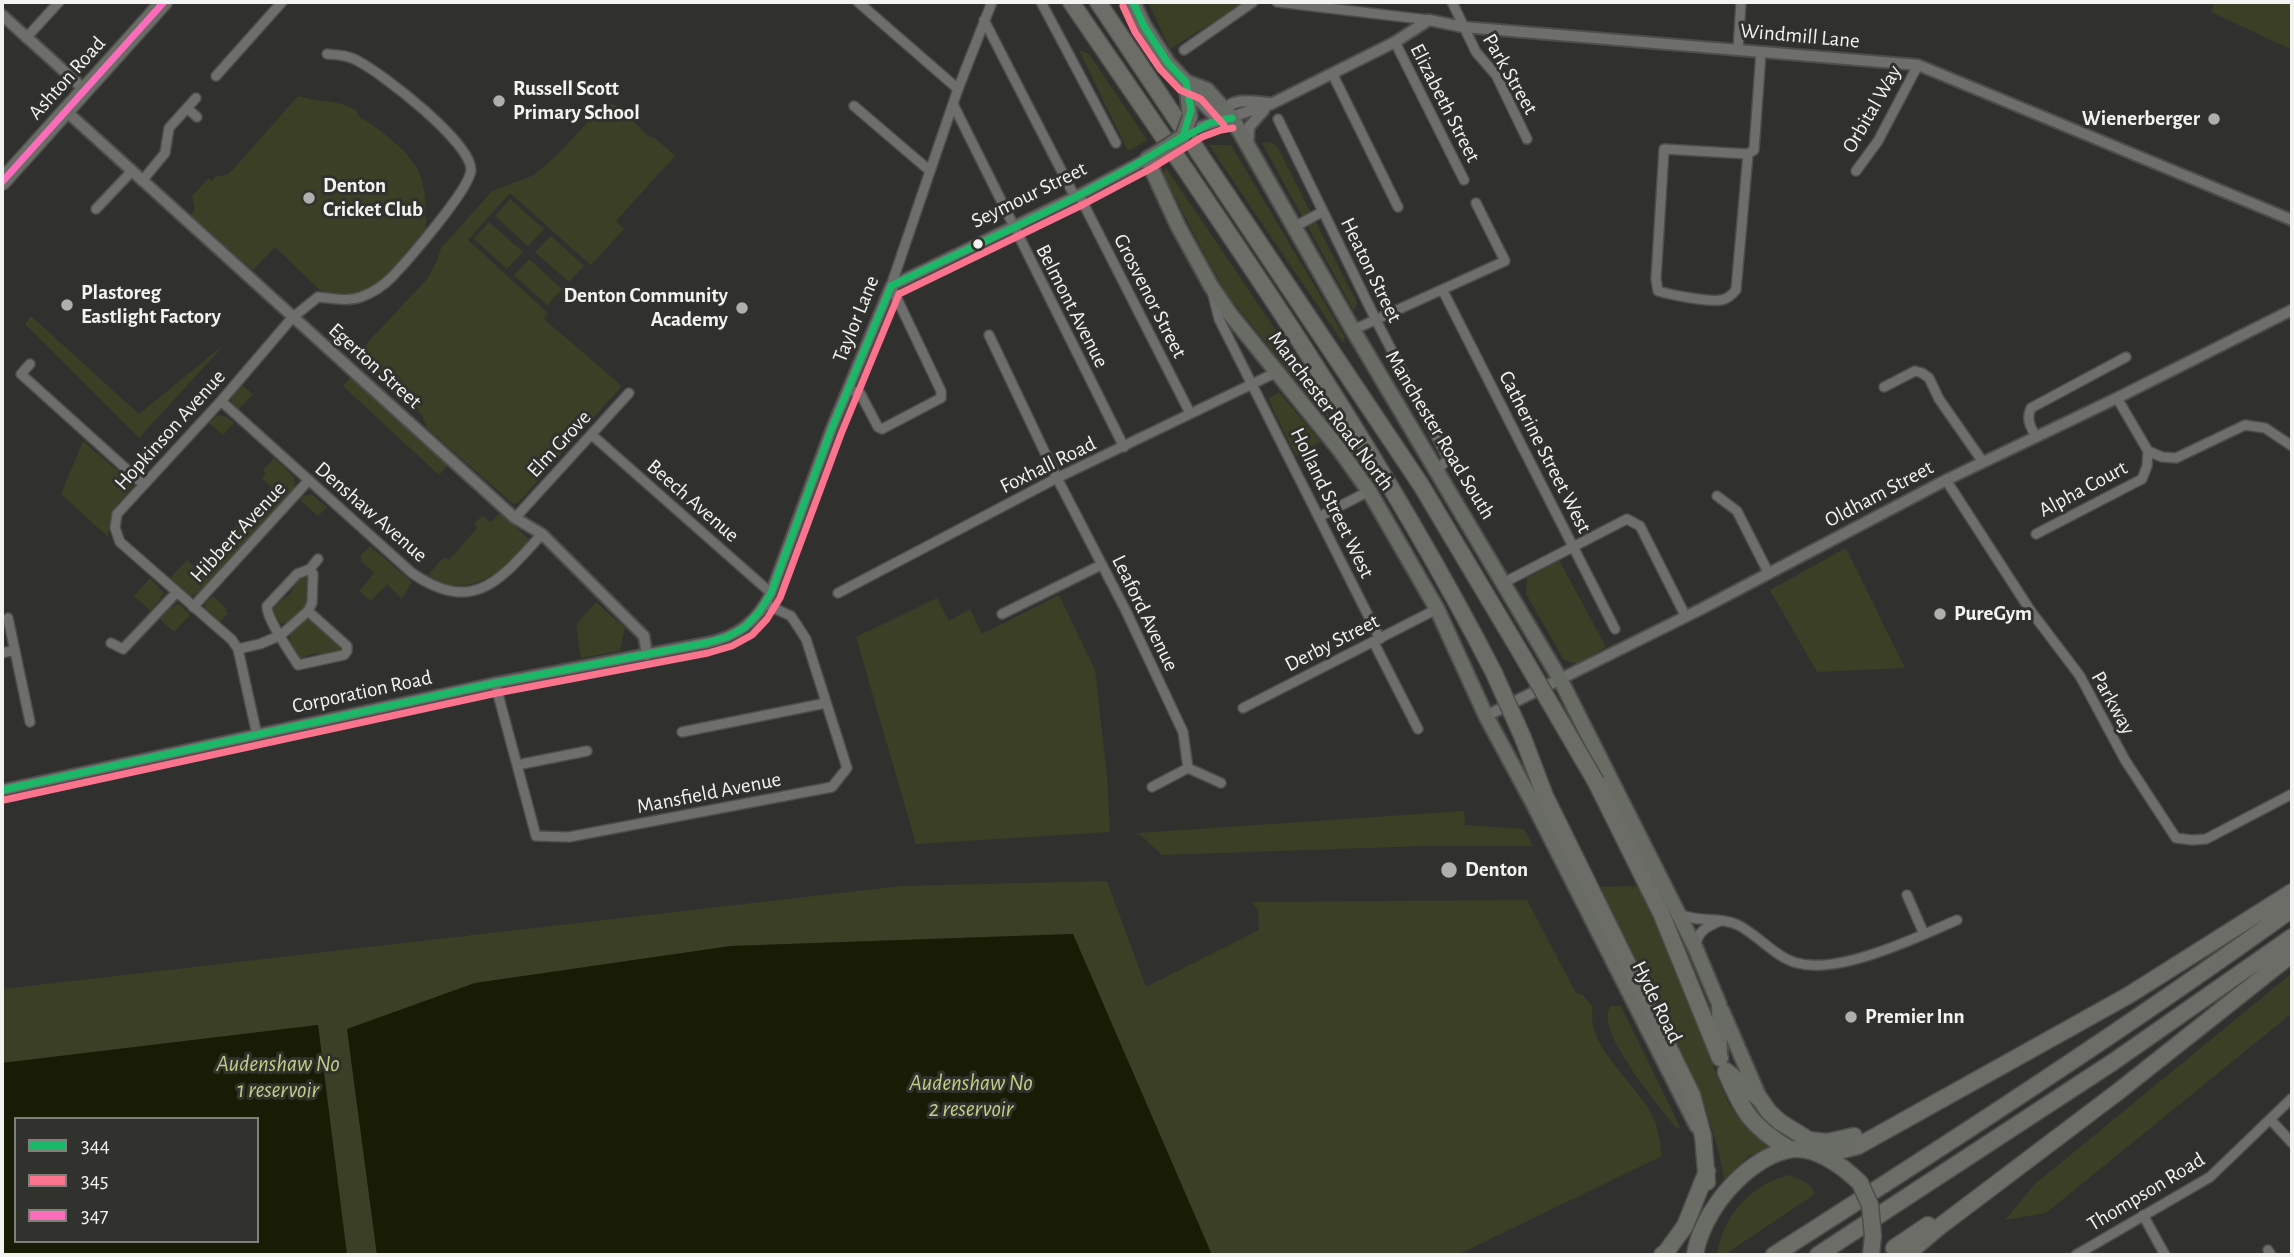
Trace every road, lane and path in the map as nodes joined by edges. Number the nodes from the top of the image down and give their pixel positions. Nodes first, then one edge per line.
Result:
1 (59, 2) edge
2 (164, 2) edge
3 (280, 2) edge
4 (858, 2) edge
5 (992, 2) edge
6 (1041, 2) edge
7 (1071, 2) edge
8 (1098, 2) edge
9 (1133, 2) edge
10 (1253, 2) edge
11 (1277, 2) edge
12 (1452, 2) edge
13 (1741, 2) edge
14 (2, 15) edge
15 (984, 20) junction
16 (1429, 20) junction
17 (1463, 27) junction
18 (26, 38) junction
19 (1395, 42) junction
20 (1184, 50) dead end
21 (1738, 50) junction
22 (1761, 52) junction
23 (327, 54) dead end
24 (1918, 65) junction
25 (1332, 73) junction
26 (216, 76) dead end
27 (1187, 86) junction
28 (84, 89) junction
29 (958, 89) junction
30 (196, 98) dead end
31 (953, 104) junction
32 (1271, 104) junction
33 (854, 106) dead end
34 (187, 108) junction
35 (65, 111) junction
36 (1225, 115) junction
37 (197, 117) dead end
38 (1278, 119) dead end
39 (1194, 123) junction
40 (1527, 139) dead end
41 (1116, 143) dead end
42 (1248, 145) junction
43 (1748, 154) junction
44 (1152, 156) junction
45 (132, 171) junction
46 (930, 171) junction
47 (1856, 171) dead end
48 (4, 174) edge
49 (1464, 180) dead end
50 (142, 181) junction
51 (1077, 196) junction
52 (1476, 203) dead end
53 (1398, 207) dead end
54 (96, 209) dead end
55 (1322, 212) junction
56 (2292, 220) edge
57 (1013, 227) junction
58 (1294, 227) junction
59 (891, 286) junction
60 (1211, 286) junction
61 (1443, 291) junction
62 (2292, 310) edge
63 (292, 318) junction
64 (1376, 320) junction
65 (1353, 330) junction
66 (989, 335) dead end
67 (2126, 357) dead end
68 (30, 364) dead end
69 (1277, 372) junction
70 (1252, 382) junction
71 (1884, 387) dead end
72 (849, 390) junction
73 (629, 393) dead end
74 (2117, 398) junction
75 (221, 401) junction
76 (1190, 413) junction
77 (592, 435) junction
78 (2036, 437) junction
79 (2292, 446) edge
80 (1124, 447) junction
81 (2148, 451) junction
82 (1983, 462) junction
83 (1437, 470) junction
84 (1057, 478) junction
85 (309, 480) junction
86 (1946, 480) junction
87 (143, 484) junction
88 (1369, 491) junction
89 (1717, 496) dead end
90 (1319, 517) junction
91 (515, 518) junction
92 (542, 534) junction
93 (2036, 534) dead end
94 (1574, 545) junction
95 (318, 559) dead end
96 (1101, 565) junction
97 (310, 569) junction
98 (1769, 574) junction
99 (1503, 583) junction
100 (177, 592) junction
101 (771, 593) junction
102 (838, 593) dead end
103 (765, 604) junction
104 (192, 607) junction
105 (1437, 609) junction
106 (308, 611) junction
107 (1002, 614) dead end
108 (1686, 617) junction
109 (8, 618) dead end
110 (1615, 629) dead end
111 (281, 635) junction
112 (732, 635) joint
113 (1377, 641) junction
114 (111, 643) dead end
115 (238, 649) junction
116 (15, 650) junction
117 (2, 653) edge
118 (647, 655) junction
119 (1560, 678) junction
120 (495, 683) junction
121 (826, 703) junction
122 (1243, 708) dead end
123 (1486, 716) junction
124 (30, 722) dead end
125 (1418, 729) dead end
126 (681, 732) dead end
127 (257, 735) junction
128 (587, 751) dead end
129 (517, 765) junction
130 (1188, 768) junction
131 (1221, 783) dead end
132 (1152, 787) dead end
133 (2, 790) edge
134 (2292, 794) edge
135 (2292, 892) edge
136 (1908, 895) dead end
137 (2292, 909) edge
138 (1679, 912) junction
139 (1722, 920) junction
140 (1957, 920) dead end
141 (1924, 934) junction
142 (2292, 937) edge
143 (1610, 939) junction
144 (1695, 947) junction
145 (2292, 954) edge
146 (1719, 1004) junction
147 (1723, 1065) junction
148 (1760, 1098) junction
149 (2292, 1098) edge
150 (2270, 1119) junction
151 (1856, 1141) junction
152 (2292, 1143) edge
153 (1789, 1149) junction
154 (1809, 1151) junction
155 (1707, 1171) junction
156 (2143, 1215) junction
157 (1704, 1226) junction
158 (1664, 1253) edge
159 (1692, 1253) edge
160 (1895, 1253) edge
161 (1774, 1255) edge
162 (1818, 1255) edge
163 (1871, 1255) edge
164 (2076, 1255) edge
165 (2165, 1255) edge

1 - 18 street
2 - 28 highway, Ashton Road
3 - 26 street
4 - 29 street
5 - 15 street, Taylor Lane
6 - 41 street
7 - 143 highway, bridge
8 - 147 highway, bridge
9 - 27 main road
10 - 20 street
11 - 16 street, Windmill Lane
12 - 17 street, Park Street
13 - 21 street
14 - 18 street
15 - 29 street, Taylor Lane
15 - 51 street, Grosvenor Street
16 - 17 street, Windmill Lane
16 - 19 street
17 - 21 street, Windmill Lane
17 - 40 street, Park Street
18 - 28 street
19 - 25 street
19 - 49 street, Elizabeth Street
21 - 22 street, Windmill Lane
22 - 24 street, Windmill Lane
22 - 43 street
23 - 63 street, Hopkinson Avenue
24 - 47 street, Orbital Way
24 - 56 street, Windmill Lane
25 - 32 street
25 - 53 street
27 - 36 main road
27 - 39 main road
28 - 35 highway, Ashton Road
29 - 31 street, Taylor Lane
30 - 34 street
31 - 46 street, Taylor Lane
31 - 57 street, Belmont Avenue
32 - 36 street
32 - 42 street
33 - 46 street
34 - 37 street
34 - 50 street
35 - 45 street, Egerton Street
35 - 48 highway, Ashton Road
36 - 39 street
36 - 42 main road, Manchester Road South
38 - 55 street, Heaton Street
39 - 44 main road, Seymour Street, bridge
42 - 58 main road, Manchester Road South
43 - 43 street
44 - 51 street, Seymour Street
44 - 60 main road, Manchester Road North
45 - 50 street, Egerton Street
45 - 54 street
46 - 59 street, Taylor Lane
50 - 63 street, Egerton Street
51 - 57 street, Seymour Street
51 - 76 street, Grosvenor Street
52 - 61 street
55 - 58 street
55 - 64 street, Heaton Street
57 - 59 street, Seymour Street
57 - 80 street, Belmont Avenue
58 - 65 main road, Manchester Road South
59 - 72 street, Taylor Lane
59 - 72 street
60 - 69 main road, Manchester Road North
60 - 70 street, Holland Street West
61 - 64 street
61 - 94 street, Catherine Street West
62 - 74 street, Oldham Street
63 - 75 street, Hopkinson Avenue
63 - 91 street, Egerton Street
64 - 65 street
64 - 83 street, Heaton Street
65 - 83 main road, Manchester Road South
66 - 84 street, Leaford Avenue
67 - 78 street
68 - 87 street
69 - 70 street, Foxhall Road
69 - 88 main road, Manchester Road North
70 - 76 street, Foxhall Road
70 - 90 street, Holland Street West
71 - 82 street
72 - 101 street, Taylor Lane
73 - 77 street, Elm Grove
74 - 78 street, Oldham Street
74 - 81 street, Alpha Court
75 - 85 street, Denshaw Avenue
75 - 87 street, Hopkinson Avenue
76 - 80 street, Foxhall Road
77 - 91 street, Elm Grove
77 - 101 street, Beech Avenue
78 - 82 street, Oldham Street
79 - 81 street
80 - 84 street, Foxhall Road
81 - 93 street, Alpha Court
82 - 86 street, Oldham Street
83 - 99 main road, Manchester Road South
84 - 96 street, Leaford Avenue
84 - 102 street, Foxhall Road
85 - 92 street, Denshaw Avenue
85 - 104 street, Hibbert Avenue
86 - 98 street, Oldham Street
86 - 134 street, Parkway
87 - 100 street, Hopkinson Avenue
88 - 90 street
88 - 105 main road, Manchester Road North
89 - 98 street
90 - 113 street, Holland Street West
91 - 92 street, Egerton Street
92 - 118 street, Egerton Street
94 - 99 street
94 - 108 street
94 - 110 street, Catherine Street West
95 - 97 street
96 - 107 street
96 - 130 street, Leaford Avenue
97 - 106 street
97 - 111 street
98 - 108 street, Oldham Street
99 - 119 main road, Manchester Road South
100 - 104 street, Hopkinson Avenue
100 - 114 street
101 - 103 street, Taylor Lane
103 - 112 street, Taylor Lane
103 - 121 street, Mansfield Avenue
104 - 115 street, Hopkinson Avenue
105 - 113 street, Derby Street
105 - 123 main road, Manchester Road North
106 - 111 street
106 - 111 street
108 - 119 street, Oldham Street
109 - 116 street
111 - 115 street
112 - 118 street, Corporation Road
113 - 122 street, Derby Street
113 - 125 street, Holland Street West
115 - 127 street
116 - 117 street
116 - 124 street
118 - 120 street, Corporation Road
119 - 123 street, Oldham Street
119 - 138 main road, Manchester Road South
120 - 127 street, Corporation Road
120 - 129 street, Mansfield Avenue
121 - 126 street
121 - 129 street, Mansfield Avenue
123 - 143 main road, Manchester Road North
127 - 133 street, Corporation Road
128 - 129 street
130 - 131 street
130 - 132 street
135 - 151 highway
136 - 141 street
137 - 161 highway
138 - 139 street
138 - 144 main road
139 - 141 street
139 - 144 street
140 - 141 street
142 - 162 highway
143 - 155 highway
144 - 146 main road
145 - 160 highway
146 - 147 main road
146 - 148 main road
147 - 148 highway
147 - 153 highway
148 - 151 highway
149 - 150 street, Thompson Road
150 - 152 street
150 - 156 street, Thompson Road
151 - 154 highway
153 - 154 highway
153 - 157 highway
154 - 163 highway, bridge
155 - 157 highway
155 - 158 highway
156 - 164 street, Thompson Road
156 - 165 street
157 - 159 highway

